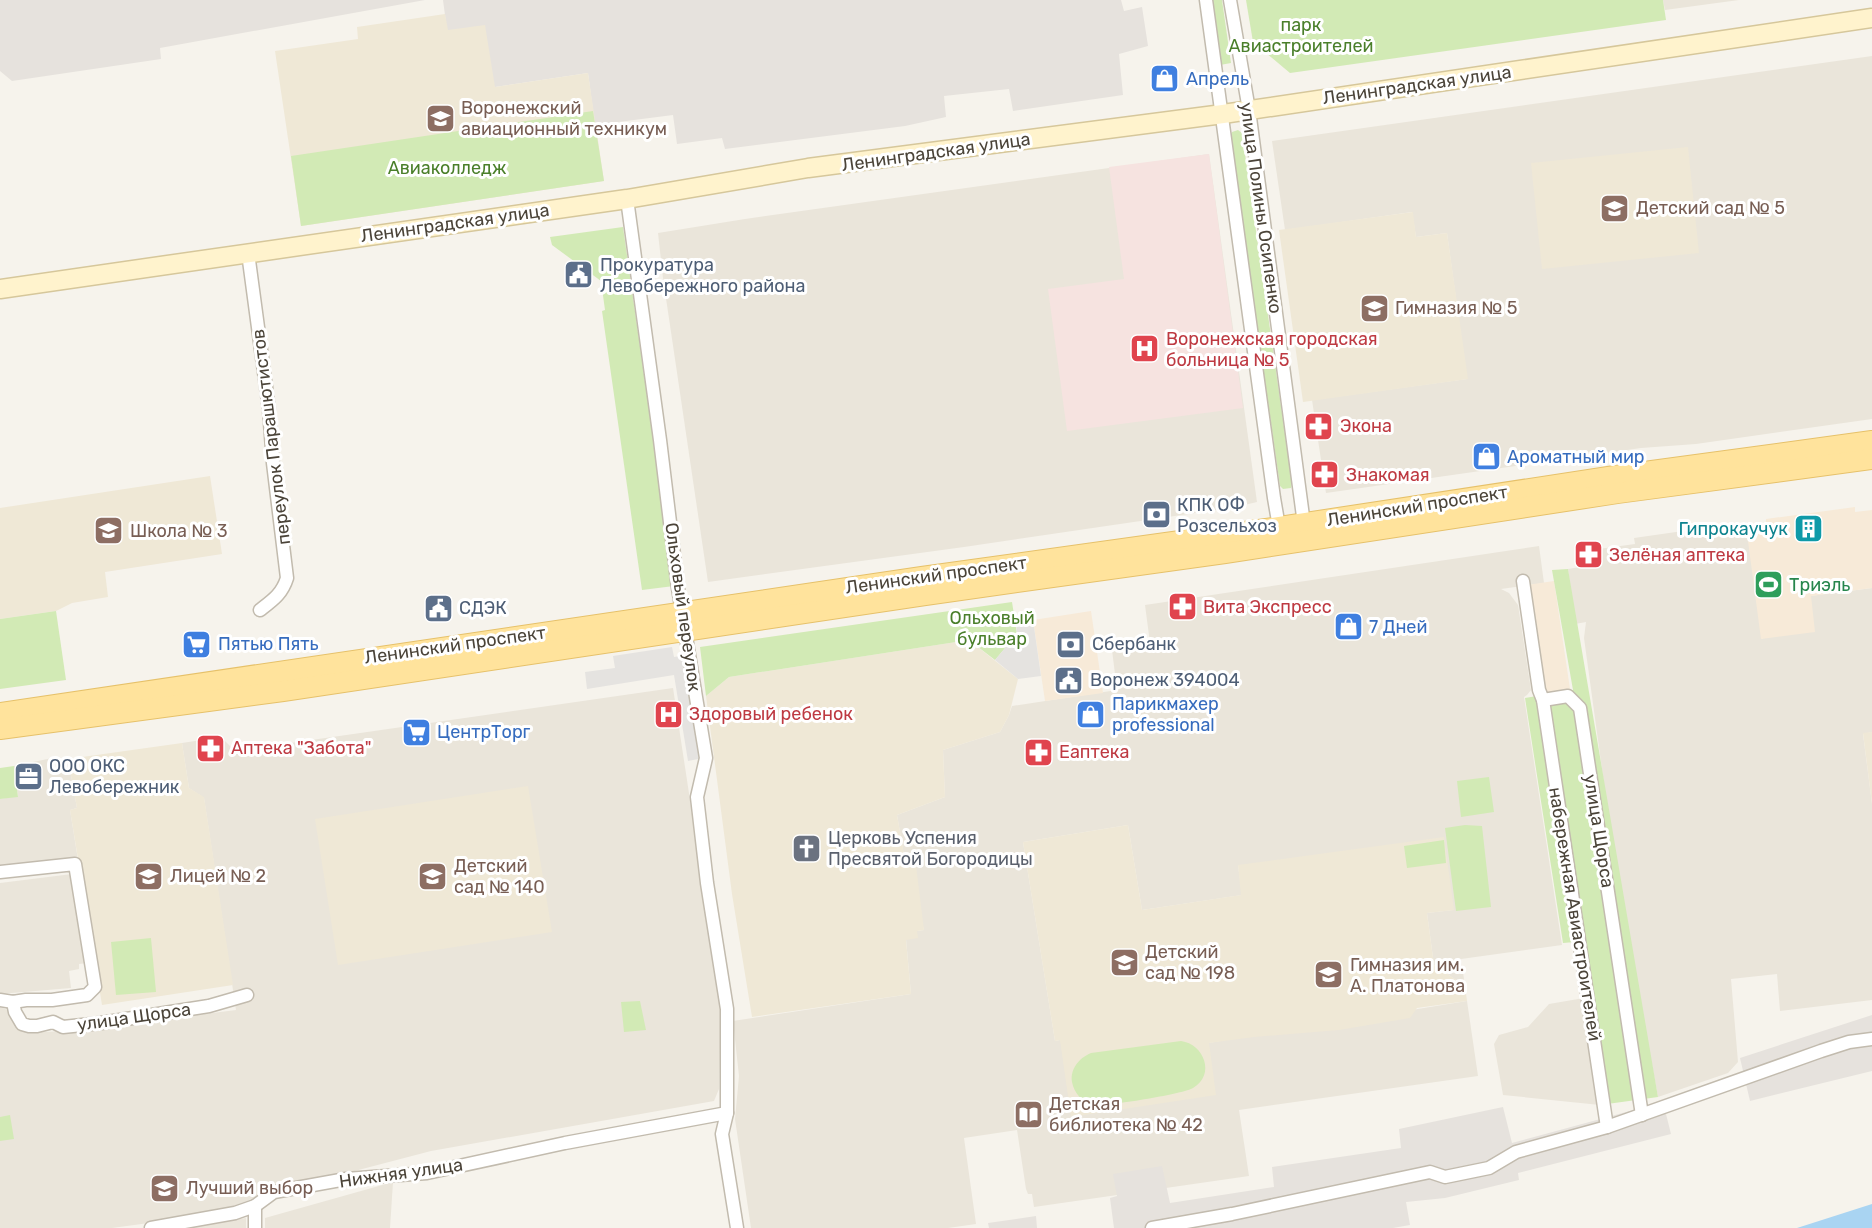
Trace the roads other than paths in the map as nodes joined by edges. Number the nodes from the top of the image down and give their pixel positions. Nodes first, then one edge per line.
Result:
1 (1206, 0) edge
2 (1230, 0) edge
3 (1872, 18) edge
4 (1249, 110) junction
5 (1222, 114) junction
6 (627, 200) junction
7 (248, 253) junction
8 (0, 289) edge
9 (1872, 441) edge
10 (1872, 459) edge
11 (1304, 524) junction
12 (1279, 527) junction
13 (1292, 543) junction
14 (1523, 581) dead end
15 (260, 610) dead end
16 (684, 621) junction
17 (1543, 700) junction
18 (0, 713) edge
19 (0, 729) edge
20 (0, 872) edge
21 (247, 994) dead end
22 (0, 1000) edge
23 (13, 1002) junction
24 (1872, 1039) edge
25 (727, 1113) junction
26 (1642, 1115) junction
27 (1607, 1127) junction
28 (255, 1206) junction
29 (150, 1228) edge
30 (255, 1228) edge
31 (737, 1228) edge
32 (1152, 1228) edge

1 - 5 street, улица Полины Осипенко
2 - 4 street, улица Полины Осипенко
3 - 4 main road, Ленинградская улица
4 - 5 main road, Ленинградская улица
4 - 11 street, улица Полины Осипенко
5 - 6 main road, Ленинградская улица
5 - 12 street, улица Полины Осипенко
6 - 7 main road, Ленинградская улица
6 - 16 street, Ольховый переулок
7 - 8 main road, Ленинградская улица
7 - 15 street, переулок Парашютистов
9 - 11 main road, Ленинский проспект
10 - 13 main road, Ленинский проспект
11 - 12 main road, Ленинский проспект
11 - 13 street
12 - 13 street
12 - 16 main road, Ленинский проспект
13 - 16 main road, Ленинский проспект
14 - 17 street
16 - 18 main road, Ленинский проспект
16 - 19 main road, Ленинский проспект
16 - 25 street, Ольховый переулок
17 - 26 street, улица Щорса
17 - 27 street, набережная Авиастроителей
20 - 23 street
21 - 23 street, улица Щорса
22 - 23 street
24 - 26 street
25 - 28 street, Нижняя улица
25 - 31 street, Ольховый переулок
26 - 27 street
27 - 32 street
28 - 29 street, Нижняя улица
28 - 30 street

